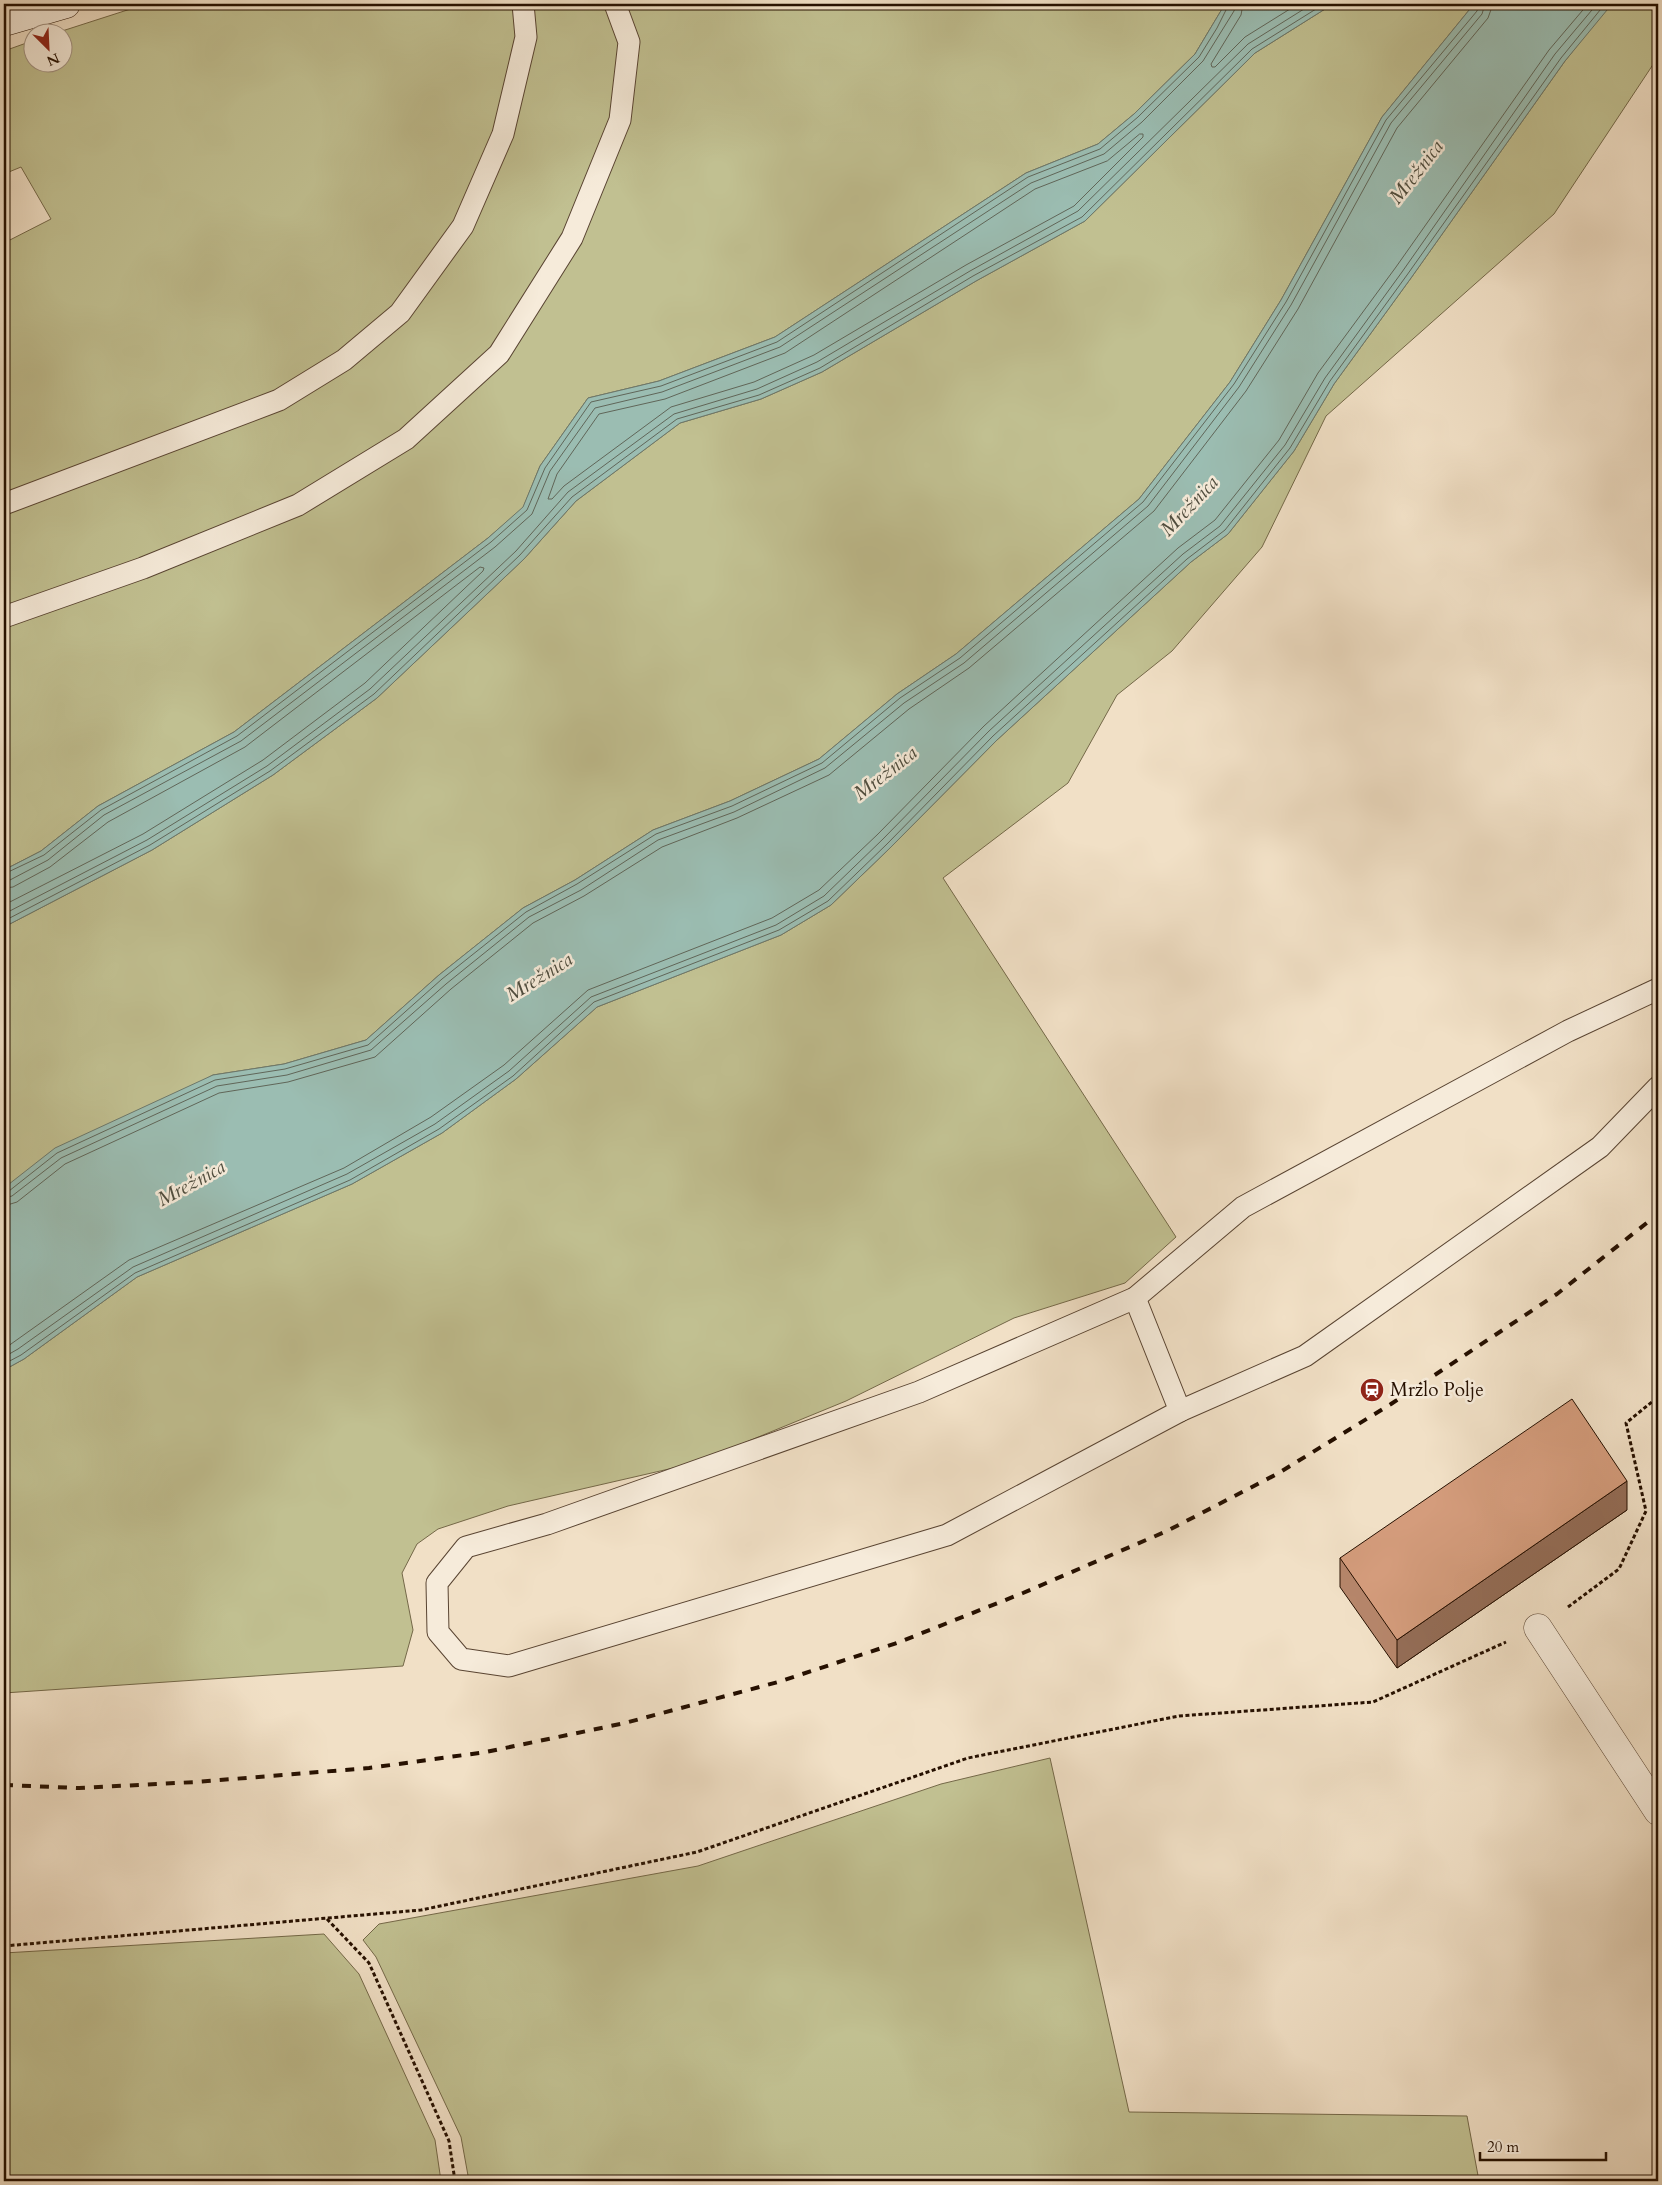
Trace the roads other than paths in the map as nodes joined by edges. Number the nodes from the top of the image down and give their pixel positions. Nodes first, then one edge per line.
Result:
1 (66, 4) edge
2 (522, 4) edge
3 (615, 4) edge
4 (4, 22) edge
5 (4, 504) edge
6 (4, 617) edge
7 (1658, 989) edge
8 (1658, 1087) edge
9 (1135, 1298) junction
10 (1180, 1411) junction
11 (1538, 1628) road end
12 (1658, 1811) edge

1 - 4 street
2 - 5 lane
3 - 6 lane
7 - 9 lane
8 - 10 lane
9 - 10 lane
9 - 10 lane
11 - 12 street

